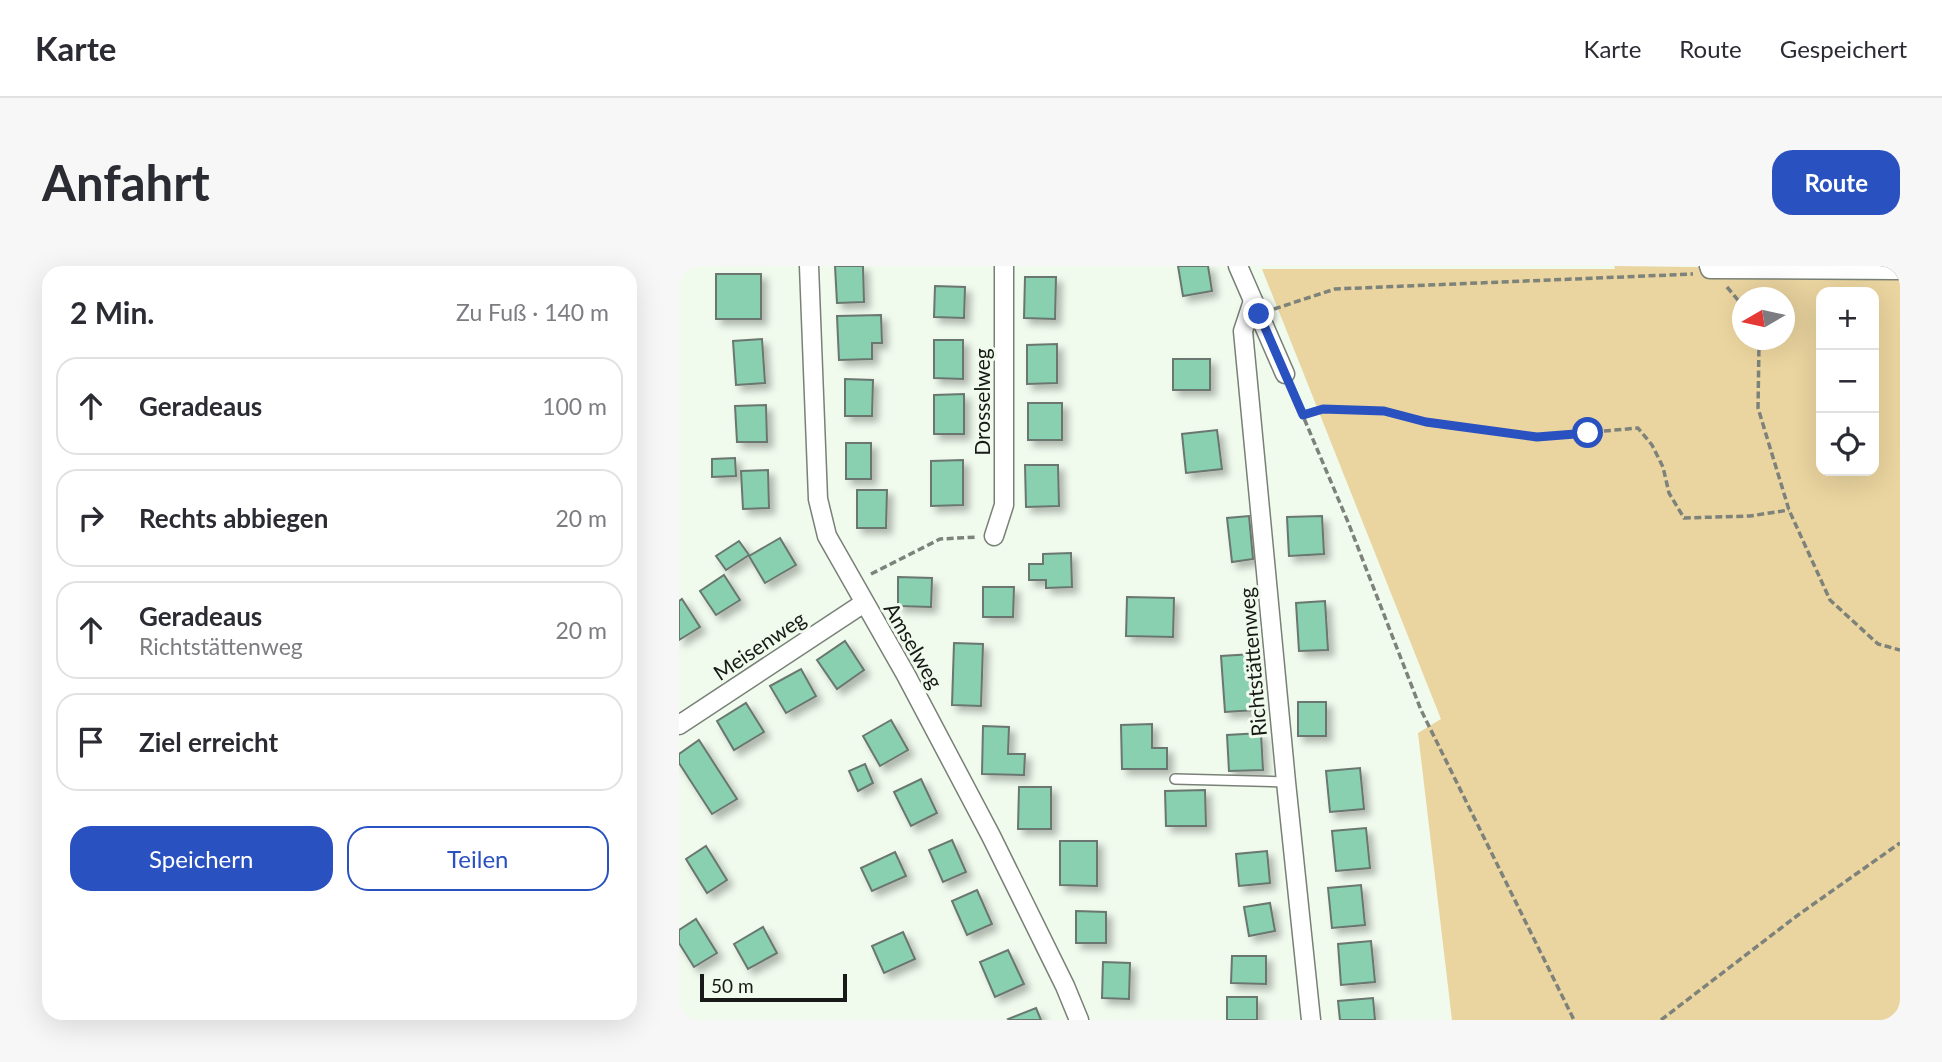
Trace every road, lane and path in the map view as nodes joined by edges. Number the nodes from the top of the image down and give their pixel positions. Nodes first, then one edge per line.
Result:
1 (809, 266) edge
2 (1004, 266) edge
3 (1238, 266) edge
4 (1709, 267) edge
5 (1900, 270) edge
6 (1256, 307) junction
7 (1759, 350) edge
8 (1285, 374) joint
9 (1303, 415) junction
10 (1789, 510) junction
11 (994, 536) joint
12 (853, 583) junction
13 (864, 603) junction
14 (1900, 650) edge
15 (679, 725) edge
16 (1175, 779) dead end
17 (1286, 782) junction
18 (1900, 843) edge
19 (1079, 1020) edge
20 (1311, 1020) edge
21 (1574, 1020) edge
22 (1661, 1020) edge

1 - 12 street, Amselweg
2 - 11 street, Drosselweg
3 - 6 street
4 - 5 street
4 - 6 path
6 - 8 street
6 - 17 street, Richtstättenweg
7 - 10 path
8 - 9 path
9 - 10 path
9 - 21 path
10 - 14 path
11 - 12 path
12 - 13 street, Amselweg
13 - 15 street, Meisenweg
13 - 19 street, Amselweg
16 - 17 lane
17 - 20 street, Richtstättenweg
18 - 22 path

